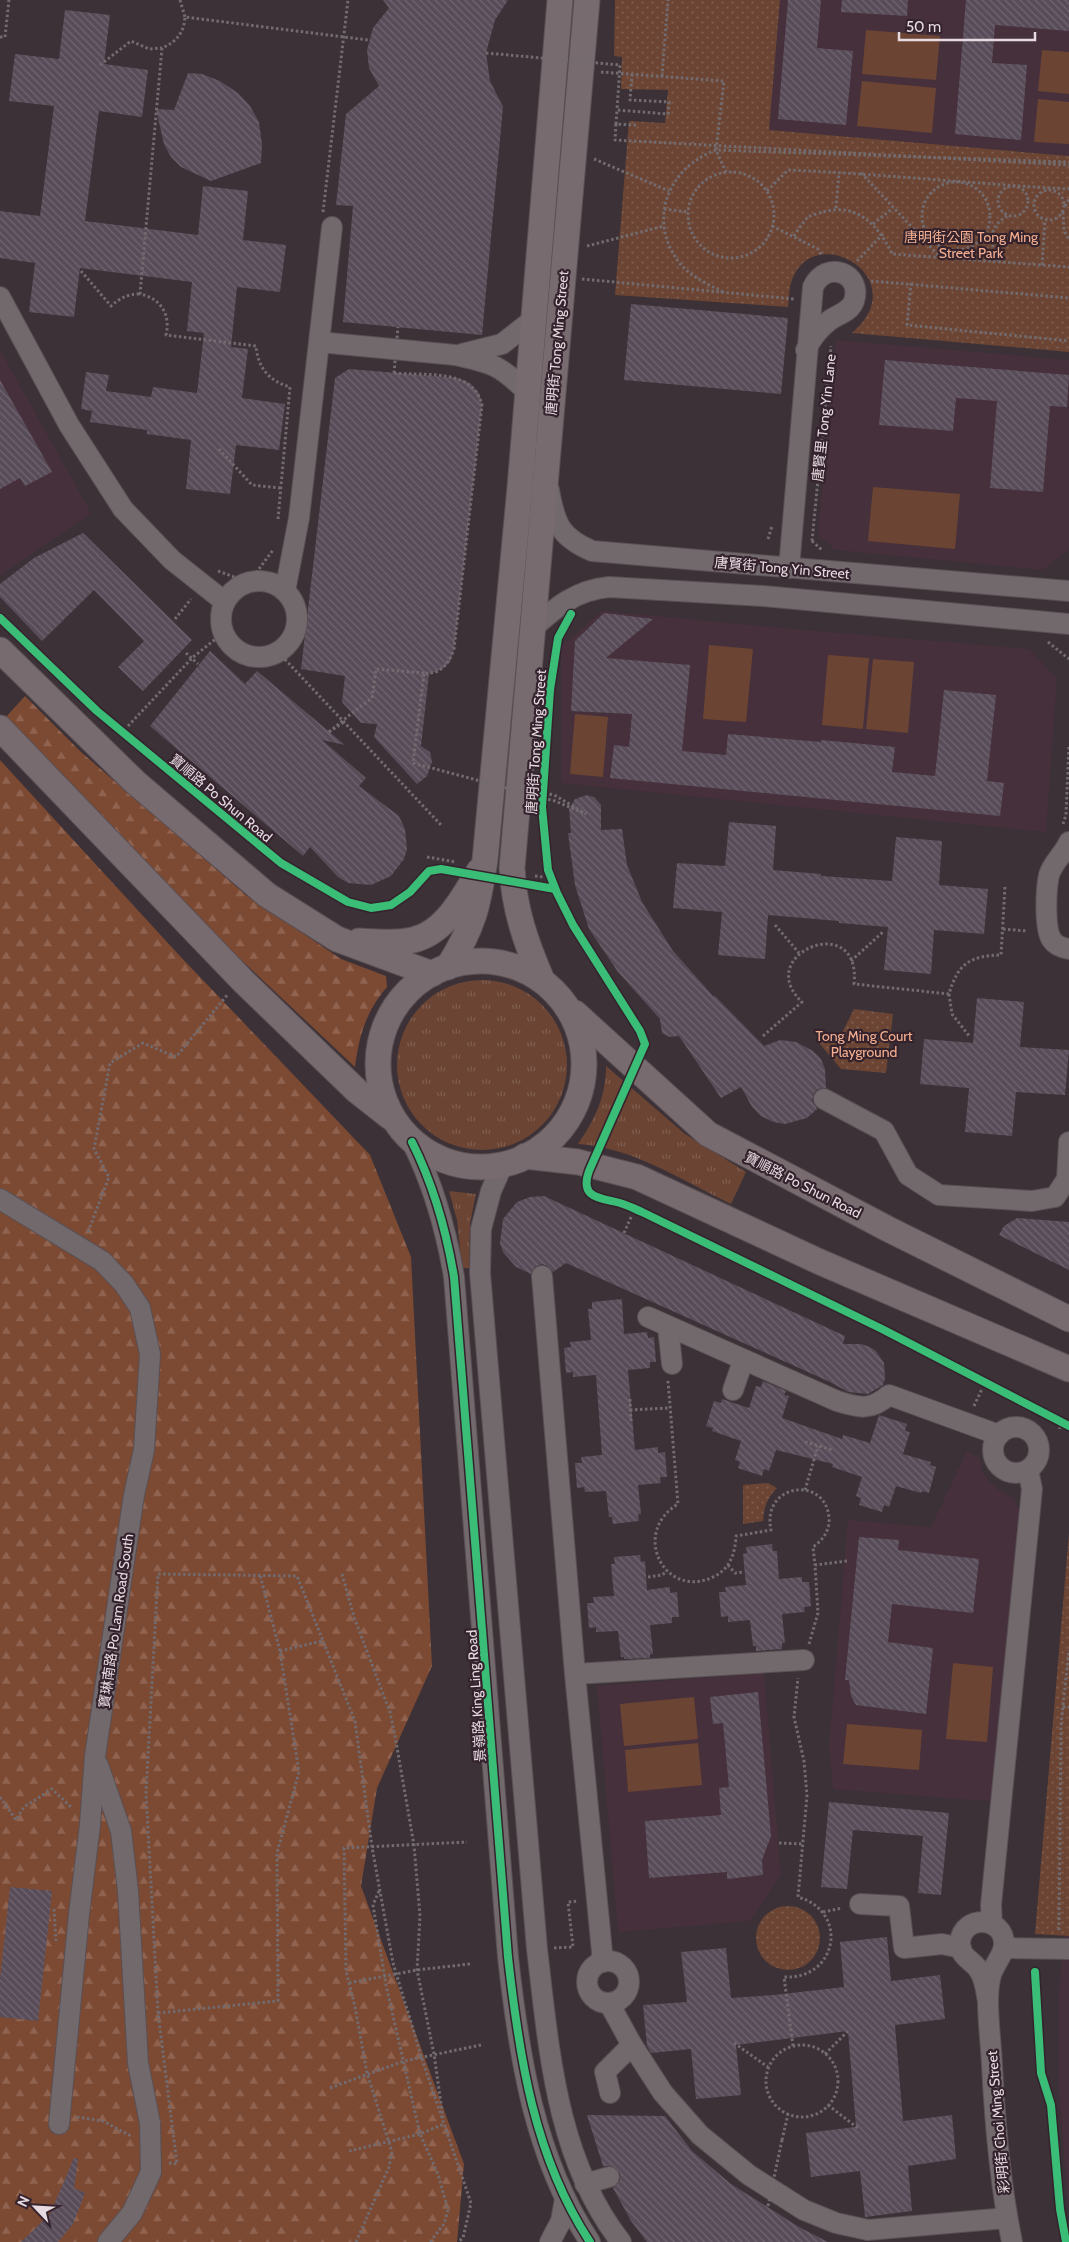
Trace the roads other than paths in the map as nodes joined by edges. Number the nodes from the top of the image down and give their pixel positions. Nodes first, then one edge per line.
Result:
1 (560, 0) edge
2 (587, 0) edge
3 (332, 227) road end
4 (0, 297) edge
5 (534, 320) junction
6 (319, 342) junction
7 (806, 350) dead end
8 (455, 355) junction
9 (527, 392) junction
10 (546, 474) junction
11 (789, 568) junction
12 (285, 591) junction
13 (1069, 591) edge
14 (224, 602) junction
15 (1069, 624) edge
16 (533, 628) junction
17 (0, 650) edge
18 (0, 728) edge
19 (1069, 842) edge
20 (485, 860) junction
21 (338, 940) junction
22 (1067, 950) edge
23 (440, 970) junction
24 (542, 980) junction
25 (567, 1006) junction
26 (824, 1099) dead end
27 (392, 1119) junction
28 (412, 1142) junction
29 (1069, 1142) edge
30 (525, 1156) junction
31 (502, 1166) junction
32 (0, 1199) edge
33 (542, 1276) dead end
34 (648, 1317) dead end
35 (1069, 1319) edge
36 (668, 1326) junction
37 (744, 1361) junction
38 (1069, 1369) edge
39 (672, 1372) road end
40 (733, 1390) dead end
41 (999, 1435) junction
42 (1028, 1470) junction
43 (804, 1660) road end
44 (575, 1674) junction
45 (96, 1756) junction
46 (860, 1904) dead end
47 (992, 1924) junction
48 (960, 1948) junction
49 (1004, 1948) junction
50 (1064, 1949) edge
51 (603, 1962) junction
52 (988, 2001) junction
53 (609, 2003) junction
54 (632, 2045) junction
55 (610, 2093) dead end
56 (60, 2120) road end
57 (609, 2177) dead end
58 (585, 2184) junction
59 (565, 2199) junction
60 (1007, 2218) junction
61 (108, 2242) edge
62 (550, 2242) edge
63 (590, 2242) edge
64 (621, 2242) edge
65 (1012, 2242) edge

1 - 5 main road, 唐明街 Tong Ming Street
2 - 10 main road, 唐明街 Tong Ming Street
3 - 6 street
4 - 14 street
5 - 8 street
5 - 9 main road, 唐明街 Tong Ming Street
6 - 8 street
6 - 12 street
7 - 11 street, 唐賢里 Tong Yin Lane
8 - 9 street
9 - 20 main road, 唐明街 Tong Ming Street
10 - 11 street, 唐賢街 Tong Yin Street
10 - 16 main road, 唐明街 Tong Ming Street
11 - 13 street, 唐賢街 Tong Yin Street
12 - 14 street
12 - 14 street
15 - 16 street
16 - 24 main road, 唐明街 Tong Ming Street
17 - 21 main road
18 - 27 main road
19 - 22 street
20 - 21 main road
20 - 23 main road, 唐明街 Tong Ming Street
21 - 23 main road
23 - 24 main road
23 - 27 main road
24 - 25 main road
25 - 30 main road
25 - 35 main road, 寶順路 Po Shun Road
26 - 29 street
27 - 28 main road
28 - 31 main road
28 - 59 street, 景嶺路 King Ling Road
30 - 31 main road
30 - 38 main road
31 - 58 street
32 - 45 street, 寶琳南路 Po Lam Road South
33 - 44 street
34 - 36 street
36 - 37 street
36 - 39 street
37 - 40 street
37 - 41 street
41 - 42 street
41 - 42 street
42 - 47 street
43 - 44 street
44 - 51 street
45 - 56 street, 寶琳南路 Po Lam Road South
45 - 61 street
46 - 48 street
47 - 48 street
47 - 49 street
48 - 52 street, 彩明街 Choi Ming Street
49 - 50 street
49 - 52 street, 彩明街 Choi Ming Street
51 - 53 street
51 - 53 street
52 - 60 street, 彩明街 Choi Ming Street
53 - 54 street
54 - 55 street
54 - 60 street
57 - 58 street
58 - 64 street
59 - 62 street
59 - 63 street, 景嶺路 King Ling Road
60 - 65 street, 彩明街 Choi Ming Street

